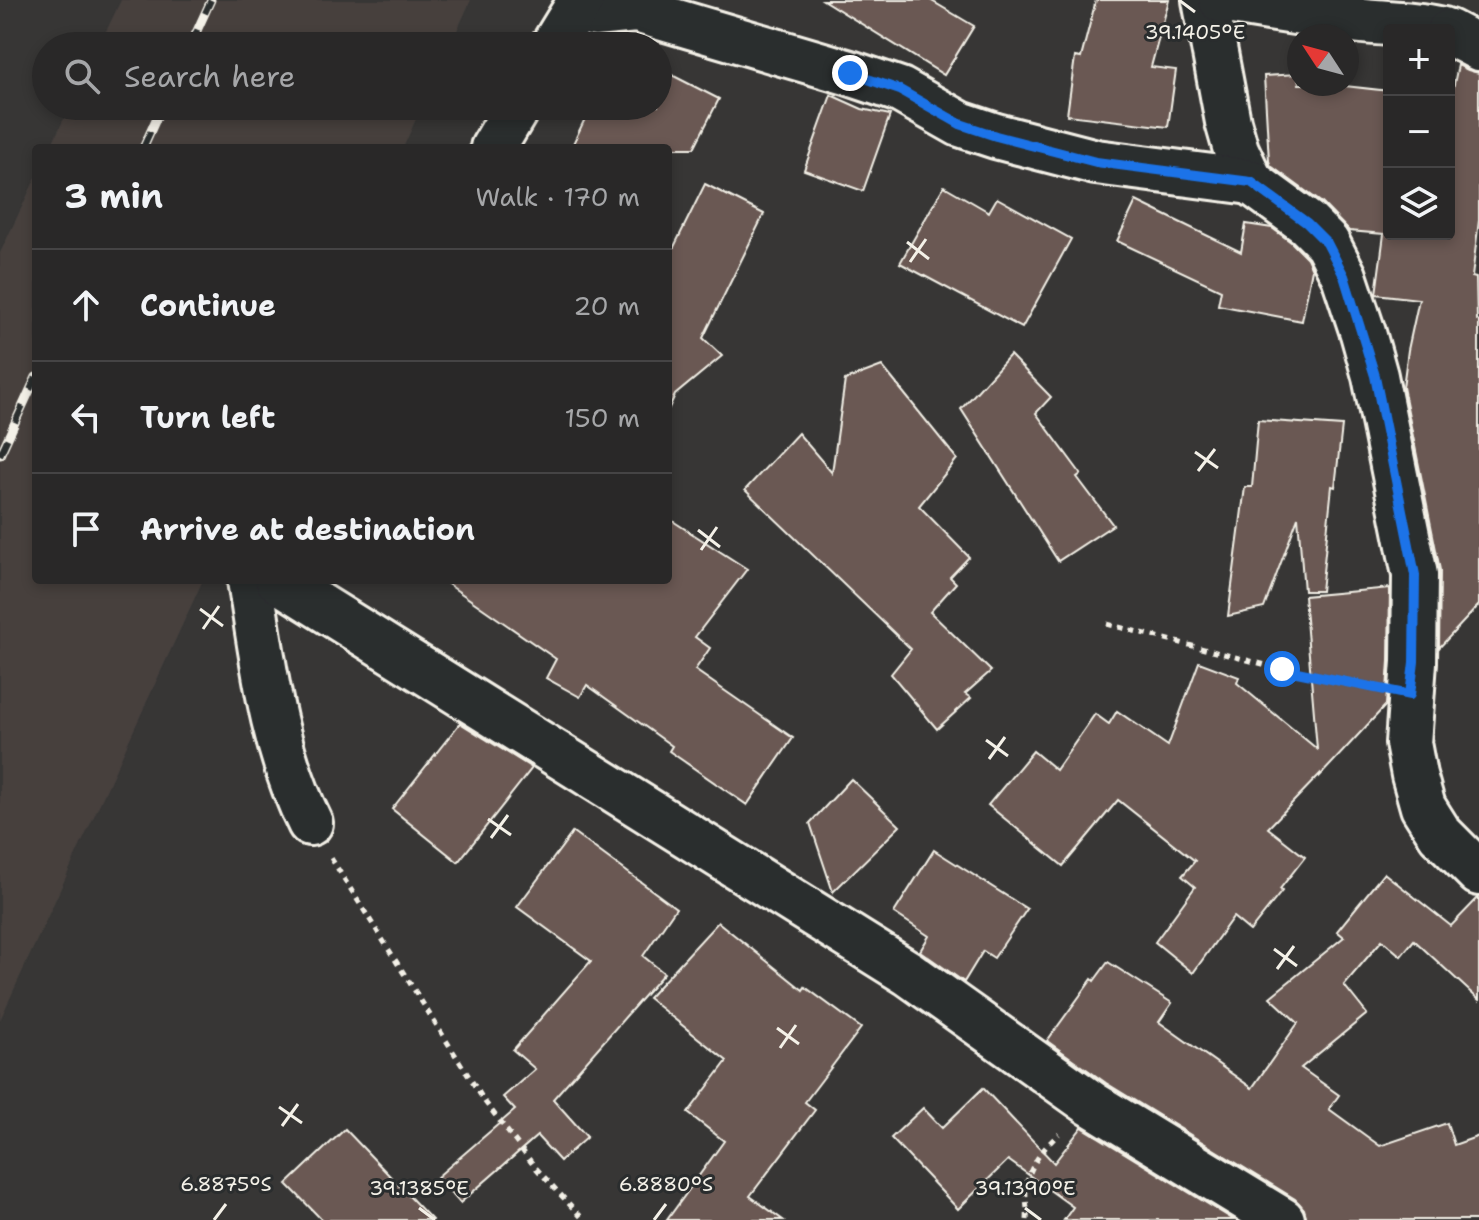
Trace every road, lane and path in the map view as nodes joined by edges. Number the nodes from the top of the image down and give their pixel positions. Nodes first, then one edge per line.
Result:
1 (1205, 0) edge
2 (1221, 0) edge
3 (580, 2) edge
4 (1398, 24) edge
5 (562, 32) edge
6 (1455, 35) edge
7 (1479, 48) edge
8 (510, 120) edge
9 (495, 144) edge
10 (1251, 182) junction
11 (251, 584) edge
12 (284, 584) edge
13 (1107, 624) dead end
14 (1410, 695) junction
15 (310, 823) joint
16 (1479, 873) edge
17 (1092, 1104) junction
18 (584, 1220) edge
19 (1027, 1220) edge
20 (1282, 1220) edge

1 - 10 street
2 - 4 street
3 - 5 street
3 - 10 street
6 - 7 street
8 - 9 street
10 - 14 street
11 - 15 street
12 - 17 street
13 - 14 path
14 - 16 street
15 - 18 path
17 - 19 path
17 - 20 street

